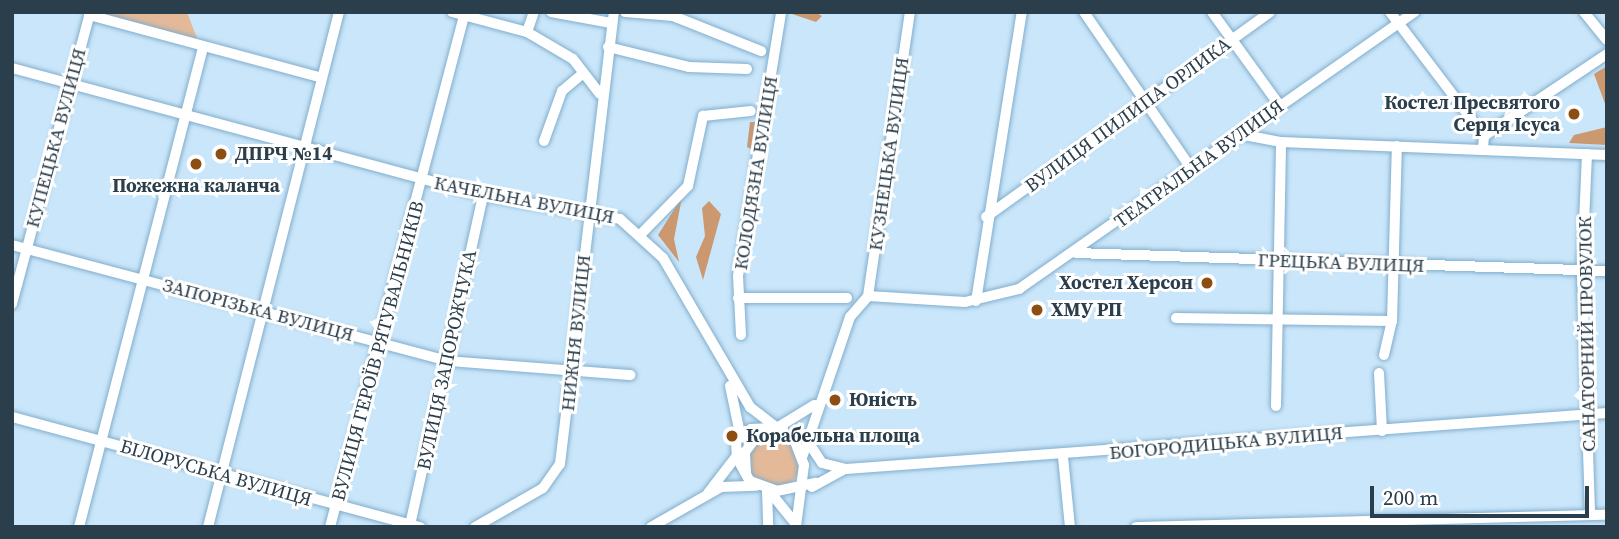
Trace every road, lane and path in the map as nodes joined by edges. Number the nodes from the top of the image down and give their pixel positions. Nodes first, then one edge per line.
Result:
1 (339, 12) edge
2 (452, 12) edge
3 (534, 12) edge
4 (551, 12) edge
5 (625, 12) edge
6 (781, 12) edge
7 (910, 12) edge
8 (1022, 12) edge
9 (1084, 12) edge
10 (1212, 12) edge
11 (1270, 12) edge
12 (1390, 12) edge
13 (1415, 12) edge
14 (1584, 12) edge
15 (90, 13) edge
16 (465, 14) edge
17 (613, 18) edge
18 (1399, 24) junction
19 (527, 32) junction
20 (1231, 40) junction
21 (1607, 40) edge
22 (608, 47) junction
23 (203, 48) junction
24 (761, 51) dead end
25 (1607, 54) edge
26 (12, 68) edge
27 (747, 69) dead end
28 (582, 74) junction
29 (321, 78) junction
30 (71, 83) junction
31 (600, 94) junction
32 (1147, 100) junction
33 (1280, 106) junction
34 (751, 111) dead end
35 (185, 114) junction
36 (1239, 134) junction
37 (1484, 136) junction
38 (544, 141) dead end
39 (1281, 142) junction
40 (1397, 146) junction
41 (303, 147) junction
42 (1483, 149) junction
43 (1587, 154) junction
44 (1607, 155) edge
45 (1191, 168) junction
46 (424, 180) junction
47 (483, 195) junction
48 (591, 210) junction
49 (986, 217) junction
50 (642, 233) junction
51 (12, 245) edge
52 (27, 248) junction
53 (1076, 253) junction
54 (1279, 261) junction
55 (1393, 264) junction
56 (1582, 270) junction
57 (1607, 271) edge
58 (142, 278) junction
59 (868, 296) junction
60 (738, 298) junction
61 (847, 298) dead end
62 (976, 301) junction
63 (12, 304) edge
64 (263, 312) junction
65 (1176, 318) dead end
66 (1392, 321) junction
67 (1278, 324) junction
68 (741, 335) dead end
69 (376, 342) junction
70 (1384, 355) dead end
71 (448, 361) junction
72 (723, 363) junction
73 (573, 371) junction
74 (1379, 373) dead end
75 (630, 375) dead end
76 (818, 400) junction
77 (1276, 406) dead end
78 (1607, 413) edge
79 (1587, 414) junction
80 (12, 417) edge
81 (777, 428) junction
82 (1382, 431) junction
83 (807, 440) junction
84 (101, 441) junction
85 (742, 452) junction
86 (803, 456) junction
87 (1063, 457) junction
88 (828, 467) junction
89 (846, 469) junction
90 (222, 473) junction
91 (800, 480) junction
92 (816, 483) junction
93 (756, 485) junction
94 (767, 491) junction
95 (708, 493) junction
96 (798, 503) junction
97 (336, 506) junction
98 (1607, 514) edge
99 (1590, 515) junction
100 (415, 526) edge
101 (79, 527) edge
102 (208, 527) edge
103 (330, 527) edge
104 (475, 527) edge
105 (651, 527) edge
106 (768, 527) edge
107 (796, 527) edge
108 (1070, 527) edge
109 (1136, 527) edge

1 - 29 street
2 - 16 street
3 - 19 street
4 - 17 street
5 - 24 street
6 - 60 street, КОЛОДЯЗНА ВУЛИЦЯ
7 - 59 street, КУЗНЕЦЬКА ВУЛИЦЯ
8 - 49 street
9 - 32 street
10 - 20 street
11 - 20 street, ВУЛИЦЯ ПИЛИПА ОРЛИКА
12 - 18 street
13 - 18 street, ТЕАТРАЛЬНА ВУЛИЦЯ
14 - 21 street
15 - 23 street
15 - 30 street, КУПЕЦЬКА ВУЛИЦЯ
16 - 19 street
16 - 46 street, ВУЛИЦЯ ГЕРОЇВ РЯТУВАЛЬНИКІВ
17 - 22 street, НИЖНЯ ВУЛИЦЯ
18 - 33 street, ТЕАТРАЛЬНА ВУЛИЦЯ
18 - 37 street
19 - 28 street
20 - 32 street, ВУЛИЦЯ ПИЛИПА ОРЛИКА
20 - 33 street
22 - 27 street
22 - 31 street, НИЖНЯ ВУЛИЦЯ
23 - 29 street
23 - 35 street
25 - 37 street
26 - 30 street, КАЧЕЛЬНА ВУЛИЦЯ
28 - 31 street
28 - 38 street
29 - 41 street
30 - 35 street, КАЧЕЛЬНА ВУЛИЦЯ
30 - 52 street, КУПЕЦЬКА ВУЛИЦЯ
31 - 48 street, НИЖНЯ ВУЛИЦЯ
32 - 45 street
32 - 49 street, ВУЛИЦЯ ПИЛИПА ОРЛИКА
33 - 36 street, ТЕАТРАЛЬНА ВУЛИЦЯ
34 - 50 street
35 - 41 street, КАЧЕЛЬНА ВУЛИЦЯ
35 - 58 street
36 - 39 street
36 - 45 street, ТЕАТРАЛЬНА ВУЛИЦЯ
37 - 42 street
39 - 40 street
39 - 54 street
40 - 42 street
40 - 55 street
41 - 46 street, КАЧЕЛЬНА ВУЛИЦЯ
41 - 64 street
42 - 43 street
43 - 44 street
43 - 56 street, САНАТОРНИЙ ПРОВУЛОК
45 - 53 street, ТЕАТРАЛЬНА ВУЛИЦЯ
46 - 47 street, КАЧЕЛЬНА ВУЛИЦЯ
46 - 69 street, ВУЛИЦЯ ГЕРОЇВ РЯТУВАЛЬНИКІВ
47 - 48 street, КАЧЕЛЬНА ВУЛИЦЯ
47 - 71 street, ВУЛИЦЯ ЗАПОРОЖЧУКА
48 - 50 street, КАЧЕЛЬНА ВУЛИЦЯ
48 - 73 street, НИЖНЯ ВУЛИЦЯ
49 - 62 street
50 - 72 street
51 - 52 street, ЗАПОРІЗЬКА ВУЛИЦЯ
52 - 58 street, ЗАПОРІЗЬКА ВУЛИЦЯ
52 - 63 street, КУПЕЦЬКА ВУЛИЦЯ
53 - 54 street, ГРЕЦЬКА ВУЛИЦЯ
53 - 62 street, ТЕАТРАЛЬНА ВУЛИЦЯ
54 - 55 street, ГРЕЦЬКА ВУЛИЦЯ
54 - 67 street
55 - 56 street, ГРЕЦЬКА ВУЛИЦЯ
55 - 66 street
56 - 57 street, ГРЕЦЬКА ВУЛИЦЯ
56 - 79 street, САНАТОРНИЙ ПРОВУЛОК
58 - 64 street, ЗАПОРІЗЬКА ВУЛИЦЯ
58 - 84 street
59 - 62 street, ТЕАТРАЛЬНА ВУЛИЦЯ
59 - 76 street
60 - 61 street
60 - 68 street, КОЛОДЯЗНА ВУЛИЦЯ
64 - 69 street, ЗАПОРІЗЬКА ВУЛИЦЯ
64 - 90 street
65 - 67 street
66 - 67 street
66 - 70 street
67 - 77 street
69 - 71 street, ЗАПОРІЗЬКА ВУЛИЦЯ
69 - 97 street, ВУЛИЦЯ ГЕРОЇВ РЯТУВАЛЬНИКІВ
71 - 73 street, ЗАПОРІЗЬКА ВУЛИЦЯ
71 - 100 street, ВУЛИЦЯ ЗАПОРОЖЧУКА
72 - 81 street
72 - 85 street
73 - 75 street, ЗАПОРІЗЬКА ВУЛИЦЯ
73 - 104 street, НИЖНЯ ВУЛИЦЯ
74 - 82 street
76 - 81 street
76 - 83 street
78 - 79 street, БОГОРОДИЦЬКА ВУЛИЦЯ
79 - 82 street, БОГОРОДИЦЬКА ВУЛИЦЯ
79 - 99 street, САНАТОРНИЙ ПРОВУЛОК
80 - 84 street, БІЛОРУСЬКА ВУЛИЦЯ
81 - 85 street
81 - 86 street
82 - 87 street, БОГОРОДИЦЬКА ВУЛИЦЯ
83 - 86 street
83 - 88 street
84 - 90 street, БІЛОРУСЬКА ВУЛИЦЯ
84 - 101 street
85 - 93 street
85 - 95 street
86 - 88 street, БОГОРОДИЦЬКА ВУЛИЦЯ
86 - 91 street
87 - 89 street, БОГОРОДИЦЬКА ВУЛИЦЯ
87 - 108 street
88 - 89 street, БОГОРОДИЦЬКА ВУЛИЦЯ
89 - 92 street, БОГОРОДИЦЬКА ВУЛИЦЯ
90 - 97 street, БІЛОРУСЬКА ВУЛИЦЯ
90 - 102 street
91 - 92 street, БОГОРОДИЦЬКА ВУЛИЦЯ
91 - 94 street
91 - 96 street
92 - 96 street, БОГОРОДИЦЬКА ВУЛИЦЯ
93 - 94 street
93 - 95 street
94 - 106 street
94 - 107 street
95 - 105 street
96 - 107 street
97 - 100 street, БІЛОРУСЬКА ВУЛИЦЯ
97 - 103 street, ВУЛИЦЯ ГЕРОЇВ РЯТУВАЛЬНИКІВ
98 - 99 street
99 - 109 street

